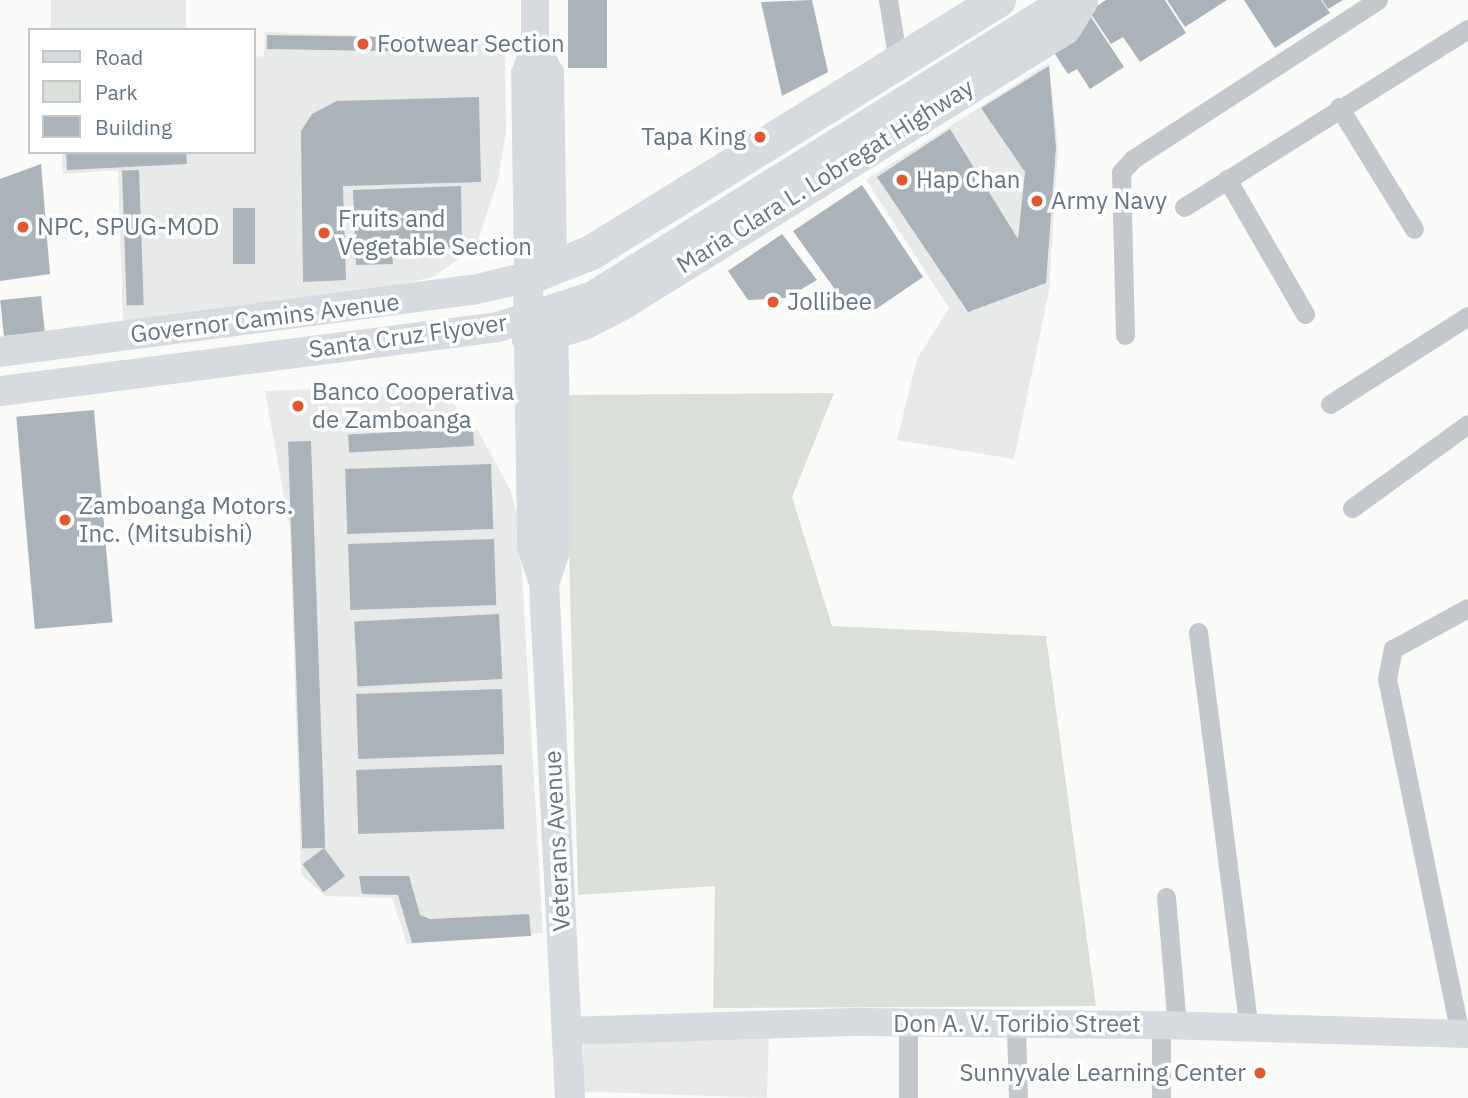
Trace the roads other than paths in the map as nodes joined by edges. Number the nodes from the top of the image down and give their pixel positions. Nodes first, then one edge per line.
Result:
1 (535, 0) edge
2 (888, 0) edge
3 (998, 0) edge
4 (1035, 0) edge
5 (1066, 0) edge
6 (1080, 0) edge
7 (1378, 0) edge
8 (1465, 37) edge
9 (898, 62) junction
10 (1339, 107) junction
11 (778, 136) junction
12 (834, 136) junction
13 (1227, 179) junction
14 (808, 186) junction
15 (696, 187) junction
16 (1184, 207) dead end
17 (1414, 229) dead end
18 (727, 236) junction
19 (615, 238) junction
20 (540, 273) junction
21 (645, 287) junction
22 (443, 295) junction
23 (343, 307) junction
24 (1305, 314) dead end
25 (1468, 316) edge
26 (244, 321) junction
27 (1125, 335) dead end
28 (541, 336) junction
29 (0, 352) edge
30 (450, 352) junction
31 (198, 356) junction
32 (351, 365) junction
33 (0, 372) edge
34 (251, 378) junction
35 (0, 391) edge
36 (1330, 404) dead end
37 (0, 411) edge
38 (1468, 424) edge
39 (1352, 508) dead end
40 (1468, 608) edge
41 (1198, 632) dead end
42 (1166, 897) dead end
43 (908, 1023) junction
44 (1016, 1024) junction
45 (1169, 1025) junction
46 (1249, 1029) junction
47 (566, 1031) junction
48 (1464, 1034) edge
49 (570, 1098) edge
50 (908, 1098) edge
51 (1018, 1098) edge
52 (1161, 1098) edge

1 - 20 street
2 - 9 street
3 - 9 highway
4 - 12 main road, Santa Cruz Flyover
5 - 12 main road, Santa Cruz Flyover
6 - 14 highway, Maria Clara L. Lobregat Highway
7 - 27 street
8 - 10 street
9 - 11 highway
10 - 13 street
10 - 17 street
11 - 14 highway
11 - 15 highway
12 - 31 main road, Santa Cruz Flyover
13 - 16 street
13 - 24 street
14 - 18 highway, Maria Clara L. Lobregat Highway
15 - 18 highway
15 - 19 highway
18 - 21 highway, Maria Clara L. Lobregat Highway
19 - 20 highway
19 - 21 highway
20 - 22 main road, Governor Camins Avenue
20 - 28 main road, Veterans Avenue
21 - 28 highway, Maria Clara L. Lobregat Highway
22 - 23 main road, Governor Camins Avenue
22 - 30 main road
23 - 26 main road, Governor Camins Avenue
23 - 32 main road
25 - 36 street
26 - 29 main road, Governor Camins Avenue
26 - 34 main road
28 - 30 main road
28 - 47 main road, Veterans Avenue
30 - 32 main road
31 - 33 main road, Santa Cruz Flyover
31 - 35 main road, Santa Cruz Flyover
32 - 34 main road
34 - 37 main road
38 - 39 street
40 - 48 street
41 - 46 street
42 - 45 street
43 - 44 street, Don A. V. Toribio Street
43 - 47 street, Don A. V. Toribio Street
43 - 50 street
44 - 45 street, Don A. V. Toribio Street
44 - 51 street
45 - 46 street, Don A. V. Toribio Street
45 - 52 street
46 - 48 street, Don A. V. Toribio Street
47 - 49 main road, Veterans Avenue

